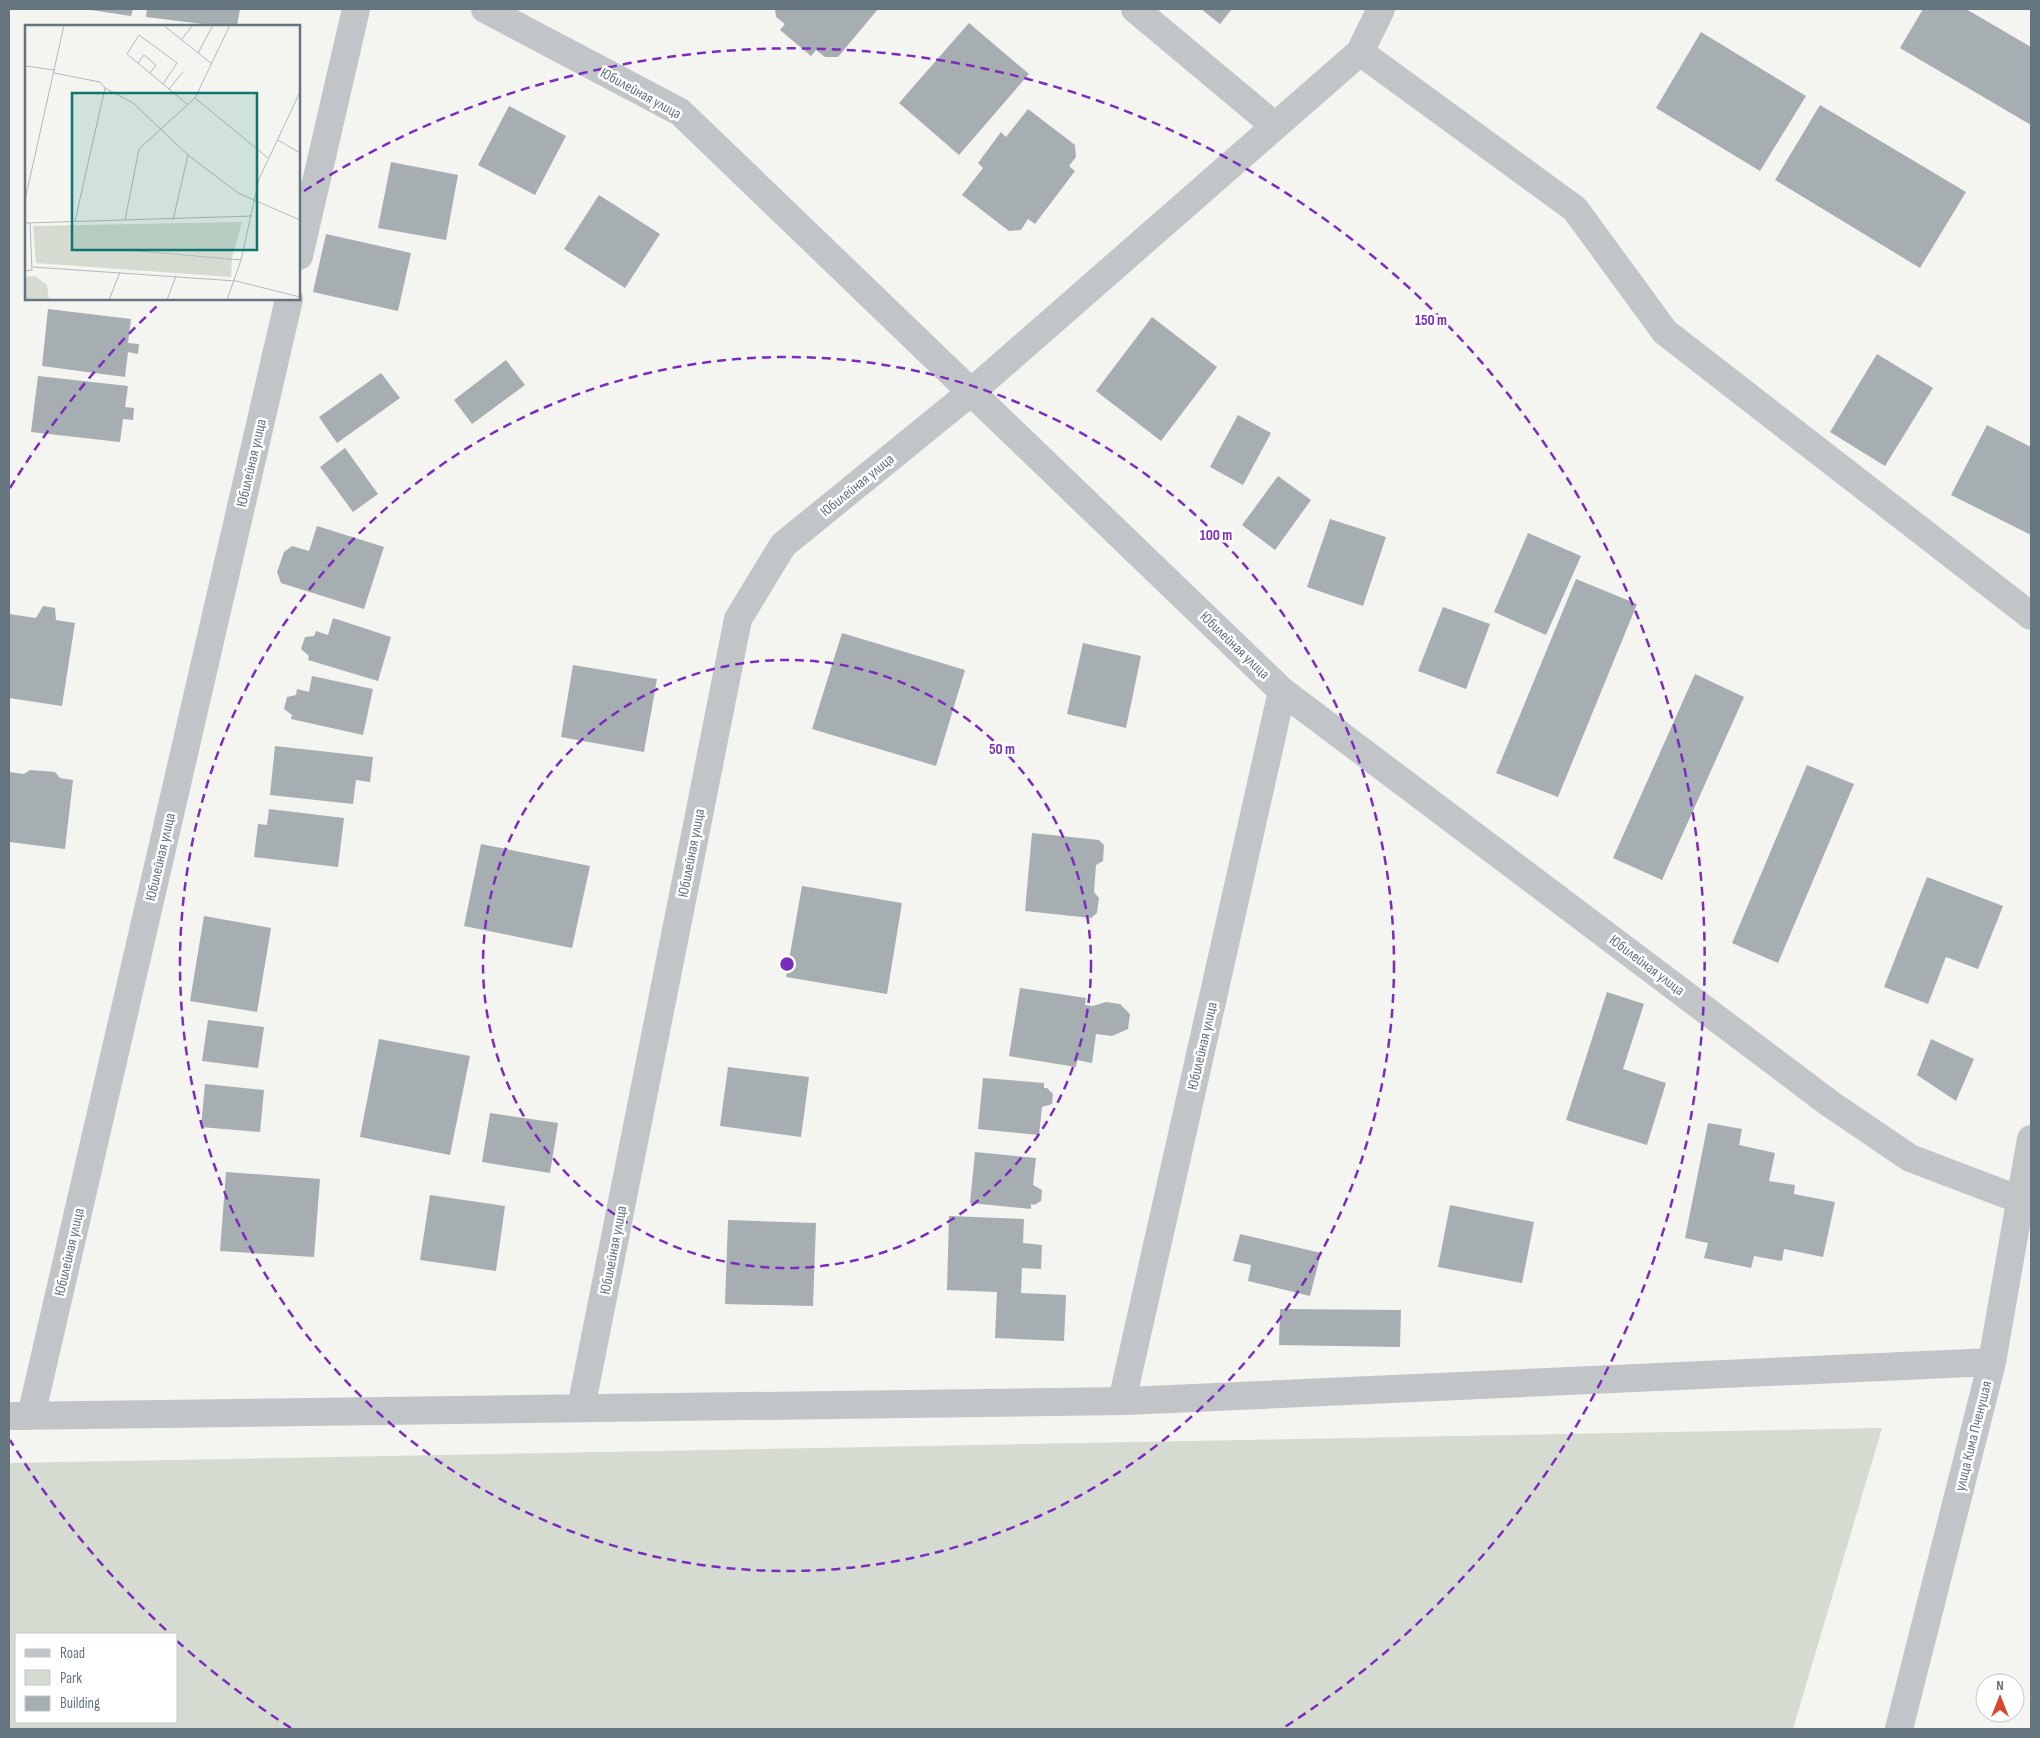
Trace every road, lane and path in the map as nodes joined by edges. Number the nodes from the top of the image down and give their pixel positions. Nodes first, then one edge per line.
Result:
1 (356, 9) edge
2 (485, 9) edge
3 (1135, 9) edge
4 (1381, 9) edge
5 (1360, 52) junction
6 (1275, 126) junction
7 (300, 252) edge
8 (289, 300) edge
9 (970, 393) junction
10 (2031, 616) edge
11 (1282, 691) junction
12 (2031, 1139) edge
13 (2026, 1202) edge
14 (1992, 1362) junction
15 (1122, 1401) junction
16 (581, 1408) junction
17 (20, 1416) edge
18 (1899, 1729) edge

1 - 7 street
2 - 9 street, Юбилейная улица
3 - 6 street
4 - 5 street
5 - 6 street
5 - 10 street
6 - 9 street
8 - 17 street, Юбилейная улица
9 - 11 street, Юбилейная улица
9 - 16 street, Юбилейная улица
11 - 13 street, Юбилейная улица
11 - 15 street, Юбилейная улица
12 - 13 street, улица Кима Пченушая
13 - 14 street, улица Кима Пченушая
14 - 15 street
14 - 18 street, улица Кима Пченушая
15 - 16 street
16 - 17 street

